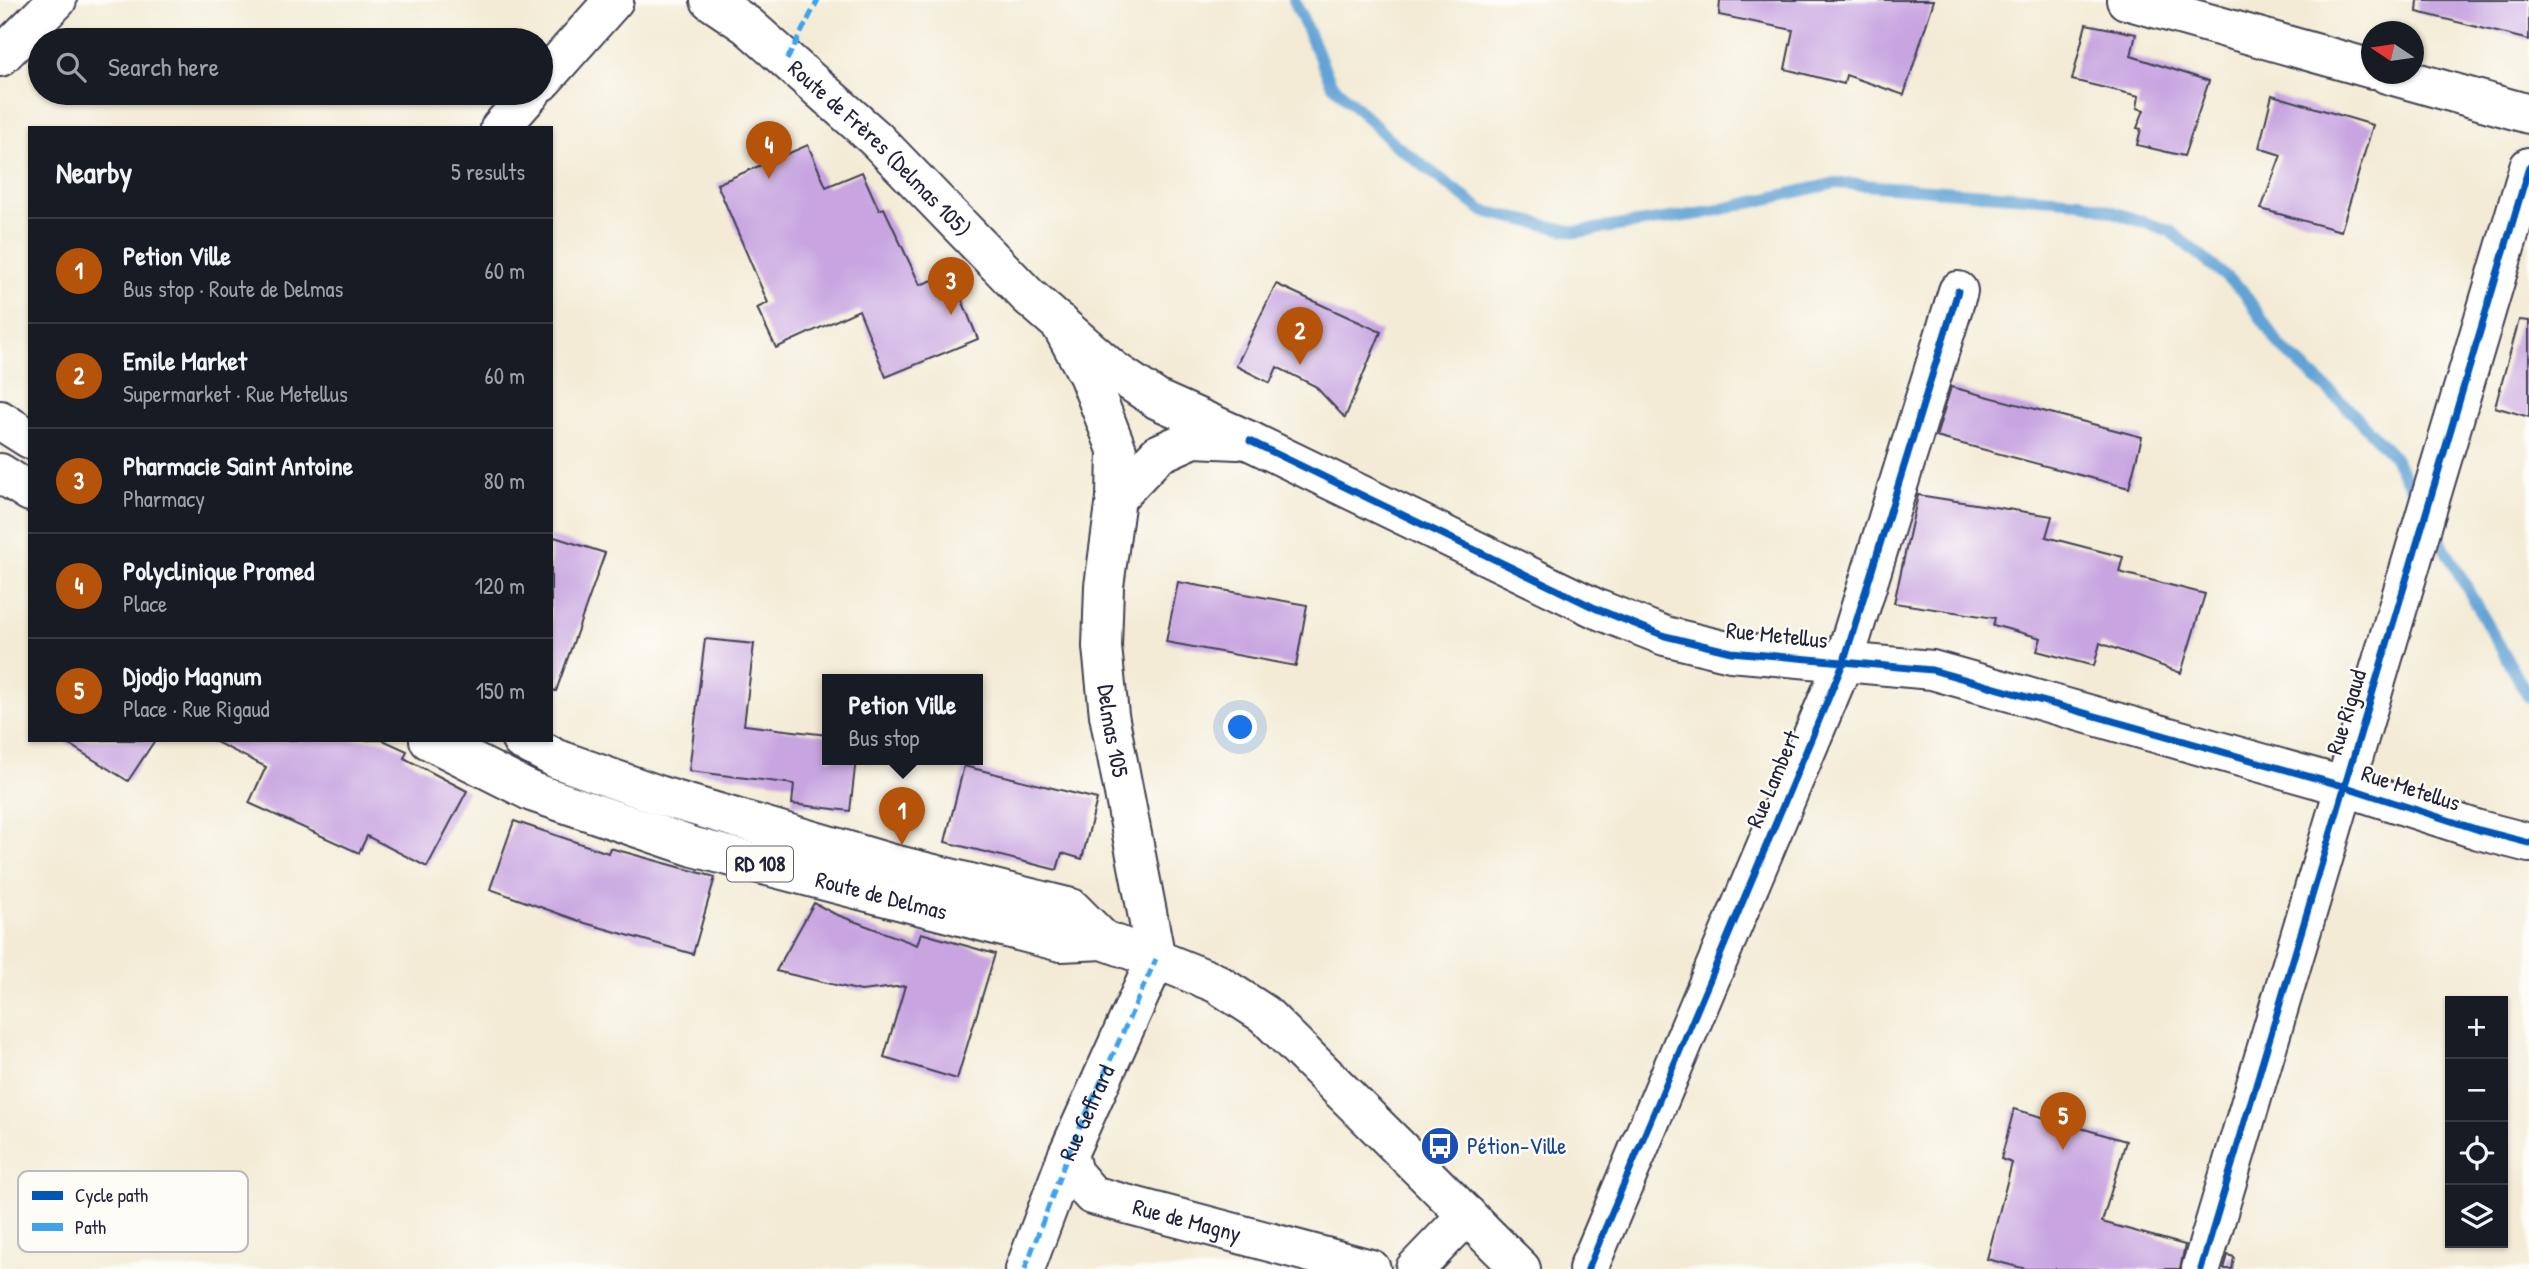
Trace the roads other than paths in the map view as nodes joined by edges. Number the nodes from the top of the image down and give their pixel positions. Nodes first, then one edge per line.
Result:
1 (57, 0) edge
2 (614, 0) edge
3 (710, 0) edge
4 (2126, 0) edge
5 (29, 28) edge
6 (28, 29) edge
7 (0, 57) edge
8 (2361, 66) edge
9 (553, 69) edge
10 (2422, 84) edge
11 (520, 105) edge
12 (2529, 114) edge
13 (502, 126) edge
14 (2529, 167) edge
15 (1958, 291) dead end
16 (1060, 323) junction
17 (0, 420) edge
18 (28, 438) edge
19 (1251, 441) junction
20 (0, 472) edge
21 (28, 491) edge
22 (1116, 499) junction
23 (1844, 661) junction
24 (433, 742) edge
25 (526, 742) edge
26 (2343, 786) junction
27 (2529, 843) edge
28 (1103, 940) junction
29 (1156, 959) junction
30 (1068, 1154) junction
31 (1467, 1215) junction
32 (1025, 1269) edge
33 (1371, 1269) edge
34 (1415, 1269) edge
35 (1521, 1269) edge
36 (1588, 1269) edge
37 (2201, 1269) edge

1 - 5 street
2 - 9 street
3 - 16 street, Route de Frères (Delmas 105)
4 - 8 street
6 - 7 street
10 - 12 street
11 - 13 street
14 - 26 street, Rue Rigaud
15 - 23 street, Rue Lambert
16 - 19 street, Route de Frères (Delmas 105)
16 - 22 street, Delmas 105
17 - 18 street
19 - 22 street
19 - 23 street, Rue Metellus
20 - 21 street
22 - 29 street, Delmas 105
23 - 26 street, Rue Metellus
23 - 36 street, Rue Lambert
24 - 28 street, Route de Delmas / RD 108
25 - 28 street, Route de Delmas / RD 108
26 - 27 street, Rue Metellus
26 - 37 street, Rue Rigaud
28 - 29 street, Route de Delmas / RD 108
29 - 30 street, Rue Geffrard
29 - 31 street, Route de Delmas / RD 108
30 - 32 street, Rue Geffrard
30 - 33 street, Rue de Magny
31 - 34 street
31 - 35 street, Route de Delmas / RD 108

